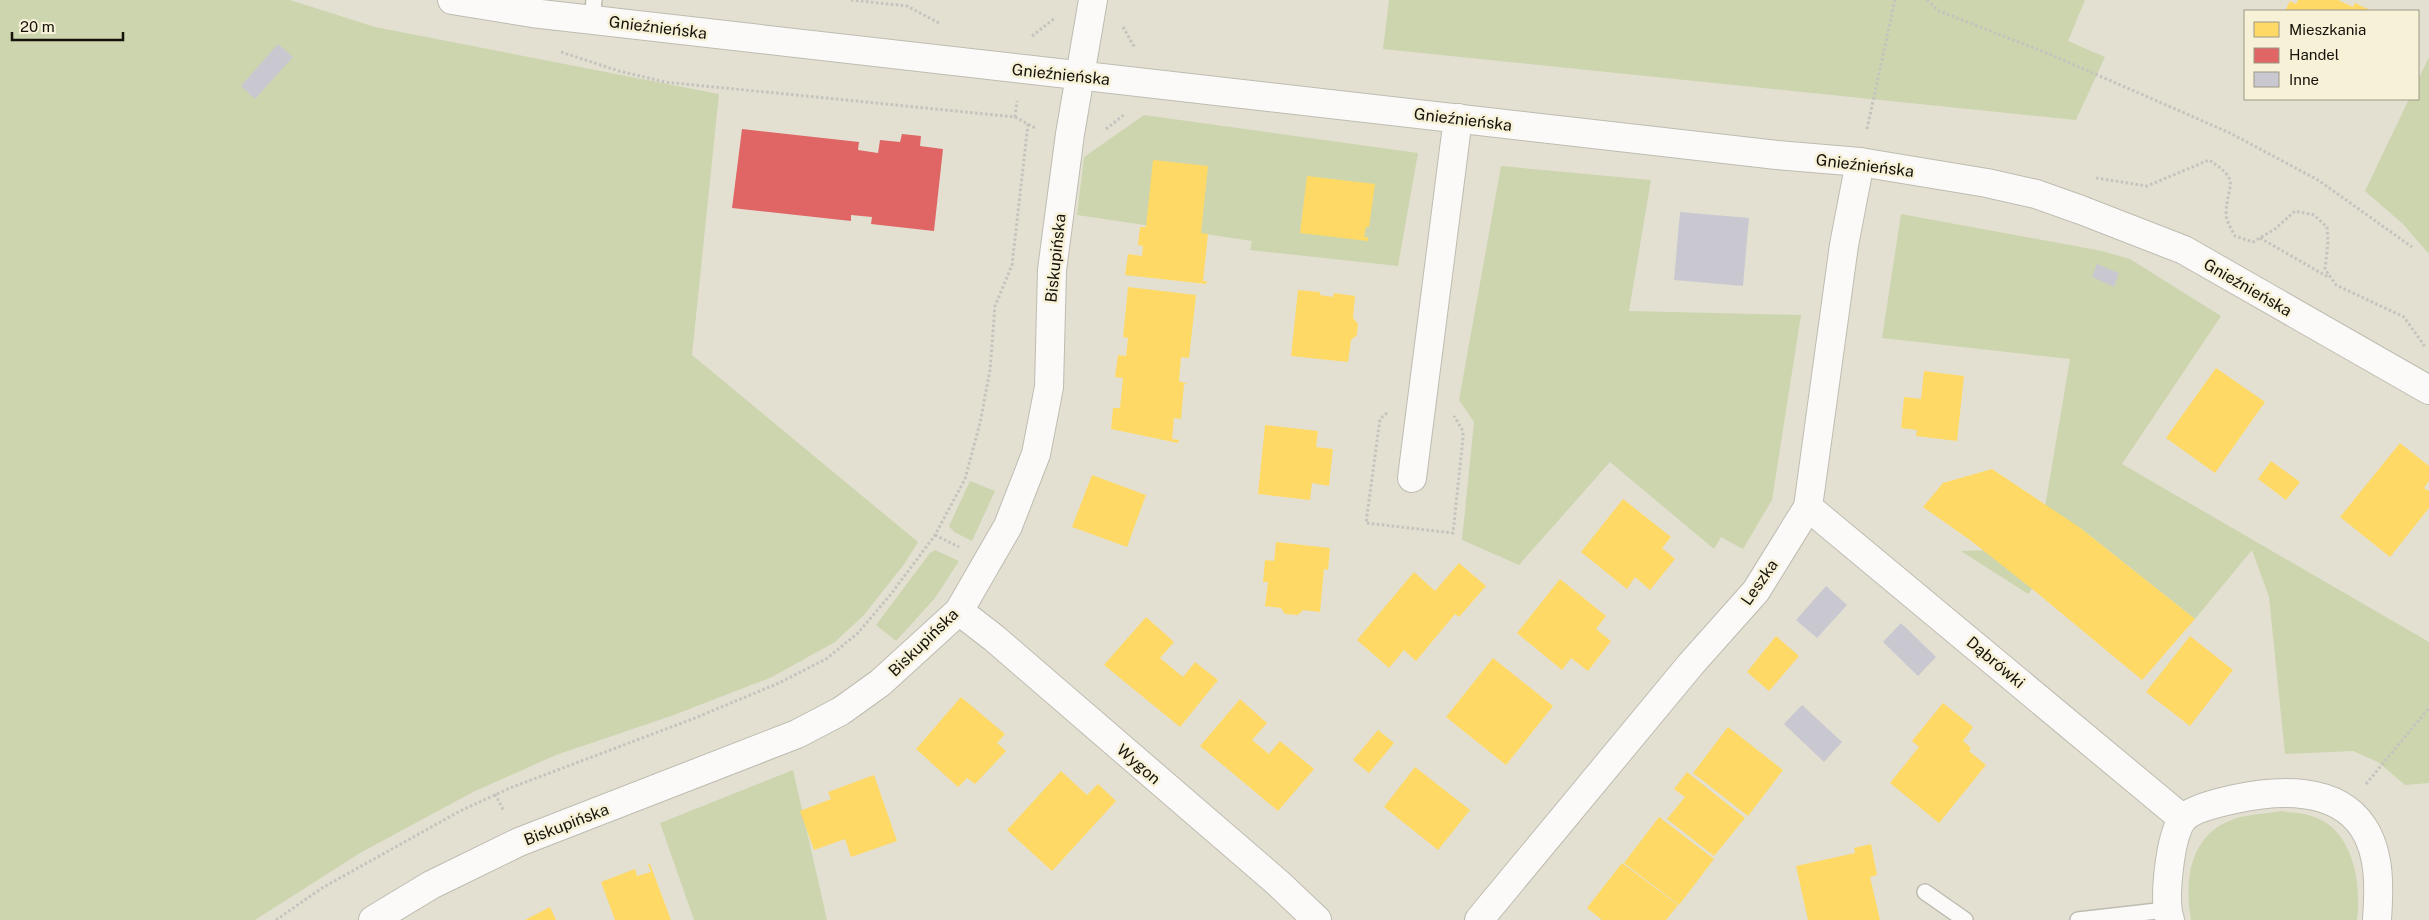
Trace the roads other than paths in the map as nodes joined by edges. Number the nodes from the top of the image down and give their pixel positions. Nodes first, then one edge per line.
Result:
1 (452, 0) edge
2 (1093, 0) edge
3 (593, 9) edge
4 (1081, 76) junction
5 (1458, 118) junction
6 (1860, 162) junction
7 (2429, 390) edge
8 (1412, 478) dead end
9 (1808, 507) junction
10 (959, 611) junction
11 (2183, 820) junction
12 (1925, 892) dead end
13 (2168, 915) edge
14 (373, 920) edge
15 (1317, 920) edge
16 (1479, 920) edge
17 (1964, 920) edge
18 (2078, 920) edge
19 (2377, 920) edge

1 - 3 street, Gnieźnieńska
2 - 4 street, Biskupińska
3 - 4 street, Gnieźnieńska
4 - 5 street, Gnieźnieńska
4 - 10 street, Biskupińska
5 - 6 street, Gnieźnieńska
5 - 8 street
6 - 7 street, Gnieźnieńska
6 - 9 street, Leszka
9 - 11 street, Dąbrówki
9 - 16 street, Leszka
10 - 14 street, Biskupińska
10 - 15 street, Wygon
11 - 13 street
11 - 19 street
12 - 17 lane
13 - 18 lane

